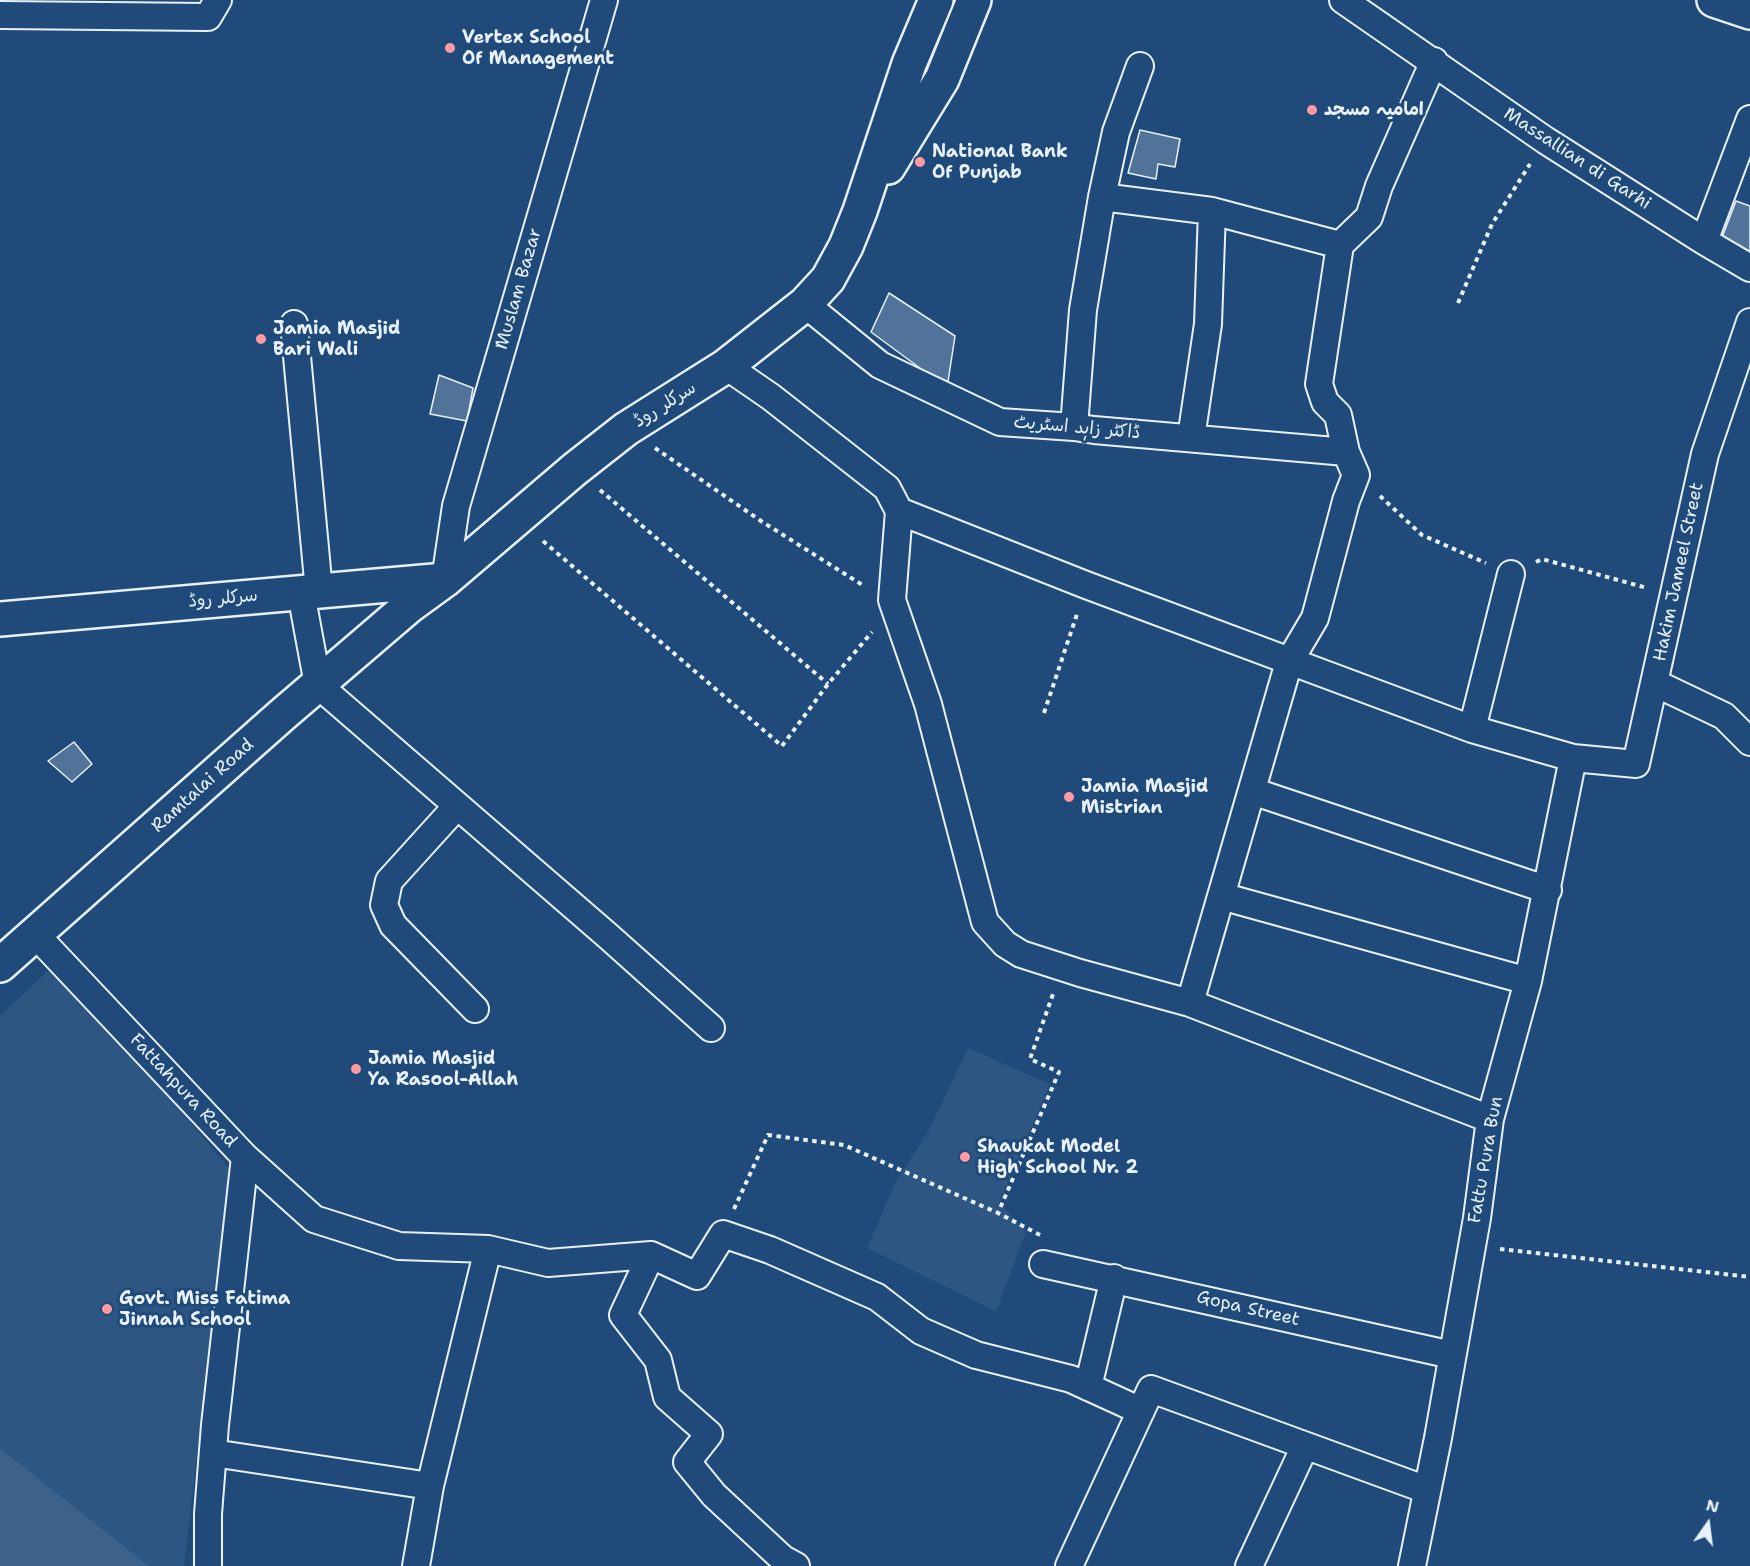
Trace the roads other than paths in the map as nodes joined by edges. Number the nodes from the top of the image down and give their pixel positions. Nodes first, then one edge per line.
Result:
1 (218, 0) edge
2 (603, 0) edge
3 (936, 0) edge
4 (974, 0) edge
5 (1342, 0) edge
6 (1714, 0) edge
7 (1750, 12) edge
8 (0, 15) edge
9 (1434, 62) junction
10 (1140, 66) dead end
11 (1750, 119) edge
12 (1102, 197) junction
13 (860, 211) junction
14 (1212, 211) junction
15 (1704, 241) junction
16 (1340, 245) junction
17 (1750, 268) edge
18 (805, 304) junction
19 (1750, 322) edge
20 (294, 324) dead end
21 (726, 366) junction
22 (1074, 427) junction
23 (1191, 438) junction
24 (1346, 452) junction
25 (899, 511) junction
26 (1511, 574) dead end
27 (445, 580) junction
28 (310, 592) junction
29 (408, 608) joint
30 (0, 619) edge
31 (1289, 662) junction
32 (1655, 683) junction
33 (318, 685) junction
34 (1472, 729) junction
35 (1750, 742) edge
36 (1573, 758) junction
37 (1252, 791) junction
38 (457, 806) junction
39 (1548, 890) junction
40 (1221, 896) junction
41 (36, 935) junction
42 (0, 965) edge
43 (1528, 981) junction
44 (1190, 1003) junction
45 (475, 1009) dead end
46 (711, 1028) dead end
47 (1490, 1119) junction
48 (245, 1157) junction
49 (488, 1249) junction
50 (651, 1255) junction
51 (1043, 1264) road end
52 (1114, 1278) junction
53 (1452, 1355) junction
54 (1088, 1387) junction
55 (1141, 1411) junction
56 (1305, 1446) junction
57 (213, 1453) junction
58 (430, 1486) junction
59 (1427, 1490) junction
60 (207, 1566) edge
61 (416, 1566) edge
62 (796, 1566) edge
63 (1069, 1566) edge
64 (1249, 1566) edge
65 (1412, 1566) edge

1 - 8 street
2 - 27 street, Muslam Bazar
3 - 13 street, سرکلر روڈ
4 - 13 street, سرکلر روڈ
5 - 9 street, Massallian di Garhi
6 - 7 street
9 - 15 street, Massallian di Garhi
9 - 16 street
10 - 12 street
11 - 15 street
12 - 14 street
12 - 22 street
13 - 18 street, سرکلر روڈ
14 - 16 street
14 - 23 street
15 - 17 street, Massallian di Garhi
16 - 24 street
18 - 21 street, سرکلر روڈ
18 - 22 street, ڈاکٹر زاہد اسٹریٹ
19 - 32 street, Hakim Jameel Street
20 - 28 street
21 - 25 street
21 - 27 street, سرکلر روڈ
22 - 23 street, ڈاکٹر زاہد اسٹریٹ
23 - 24 street, ڈاکٹر زاہد اسٹریٹ
24 - 31 street
25 - 31 street
25 - 44 street
26 - 34 street
27 - 28 street, سرکلر روڈ
27 - 29 street, سرکلر روڈ
28 - 30 street, سرکلر روڈ
28 - 33 street
29 - 33 street, Ramtalai Road
31 - 34 street
31 - 37 street
32 - 35 street
32 - 36 street, Hakim Jameel Street
33 - 38 street
33 - 41 street, Ramtalai Road
34 - 36 street
36 - 39 street, Fattu Pura Bun
37 - 39 street
37 - 40 street
38 - 45 street
38 - 46 street
39 - 43 street, Fattu Pura Bun
40 - 43 street
40 - 44 street
41 - 42 street, Ramtalai Road
41 - 48 street, Fattahpura Road
43 - 47 street, Fattu Pura Bun
44 - 47 street
47 - 53 street, Fattu Pura Bun
48 - 49 street
48 - 57 street, Fattahpura Road
49 - 50 street
49 - 58 street
50 - 54 street
50 - 62 street
51 - 52 street, Gopa Street
52 - 53 street, Gopa Street
52 - 54 street
53 - 59 street, Fattu Pura Bun
54 - 55 street
55 - 56 street
55 - 63 street
56 - 59 street
56 - 64 street
57 - 58 street
57 - 60 street, Fattahpura Road
58 - 61 street
59 - 65 street, Fattu Pura Bun

